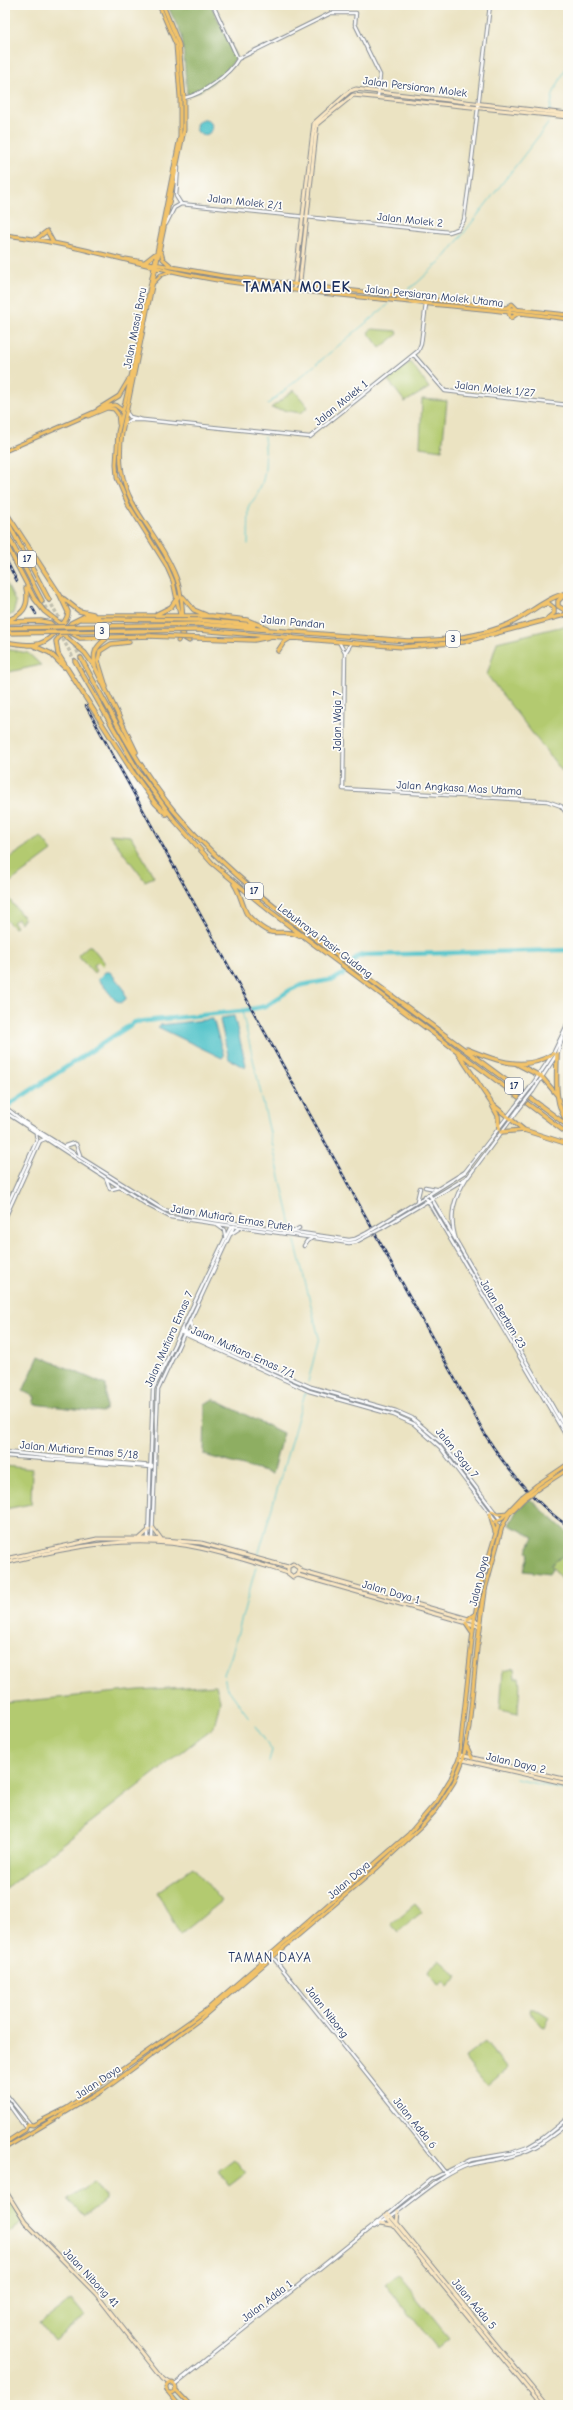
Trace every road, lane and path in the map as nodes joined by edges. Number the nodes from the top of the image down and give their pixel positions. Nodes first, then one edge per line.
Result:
1 (159, 5) edge
2 (163, 5) edge
3 (213, 5) edge
4 (490, 5) edge
5 (238, 59) junction
6 (180, 91) junction
7 (378, 92) junction
8 (378, 97) junction
9 (184, 98) junction
10 (478, 106) junction
11 (568, 114) edge
12 (568, 117) edge
13 (178, 167) junction
14 (181, 204) junction
15 (304, 217) junction
16 (308, 218) junction
17 (166, 225) junction
18 (5, 235) edge
19 (35, 240) junction
20 (54, 243) junction
21 (158, 251) junction
22 (145, 263) junction
23 (155, 265) junction
24 (172, 269) junction
25 (152, 276) junction
26 (153, 283) junction
27 (294, 285) junction
28 (299, 285) junction
29 (294, 289) junction
30 (299, 290) junction
31 (426, 304) junction
32 (506, 308) junction
33 (512, 308) junction
34 (517, 309) junction
35 (507, 313) junction
36 (512, 313) junction
37 (518, 314) junction
38 (568, 315) edge
39 (568, 319) edge
40 (414, 355) junction
41 (132, 371) junction
42 (568, 405) edge
43 (96, 410) junction
44 (125, 412) junction
45 (85, 416) junction
46 (144, 420) junction
47 (124, 424) junction
48 (118, 432) junction
49 (5, 451) edge
50 (5, 511) edge
51 (5, 517) edge
52 (5, 530) edge
53 (5, 542) edge
54 (24, 582) junction
55 (568, 593) edge
56 (60, 595) junction
57 (180, 597) junction
58 (50, 600) tunnel mouth
59 (42, 601) tunnel mouth
60 (537, 608) junction
61 (568, 613) edge
62 (182, 615) junction
63 (154, 616) junction
64 (210, 616) junction
65 (101, 617) junction
66 (5, 621) edge
67 (539, 621) junction
68 (198, 622) junction
69 (62, 625) junction
70 (5, 628) edge
71 (267, 628) junction
72 (66, 629) junction
73 (58, 630) junction
74 (5, 633) edge
75 (62, 633) junction
76 (274, 636) junction
77 (292, 637) junction
78 (107, 638) junction
79 (178, 641) dead end
80 (188, 641) dead end
81 (338, 641) junction
82 (5, 642) edge
83 (129, 642) dead end
84 (352, 642) junction
85 (30, 645) junction
86 (278, 651) dead end
87 (345, 653) junction
88 (82, 658) tunnel mouth
89 (75, 661) tunnel mouth
90 (95, 667) junction
91 (106, 690) junction
92 (88, 703) junction
93 (144, 767) junction
94 (343, 789) joint
95 (568, 815) edge
96 (174, 821) junction
97 (229, 879) junction
98 (318, 948) junction
99 (568, 1021) edge
100 (461, 1046) junction
101 (455, 1049) junction
102 (555, 1054) junction
103 (513, 1063) junction
104 (541, 1076) junction
105 (558, 1096) junction
106 (492, 1104) junction
107 (5, 1107) edge
108 (6, 1113) edge
109 (508, 1119) junction
110 (568, 1124) edge
111 (500, 1130) junction
112 (524, 1130) junction
113 (36, 1133) junction
114 (568, 1134) edge
115 (45, 1139) junction
116 (568, 1144) edge
117 (65, 1146) junction
118 (64, 1151) junction
119 (72, 1151) junction
120 (81, 1157) junction
121 (79, 1160) junction
122 (111, 1176) junction
123 (105, 1177) junction
124 (468, 1177) junction
125 (114, 1182) junction
126 (120, 1183) junction
127 (120, 1187) junction
128 (425, 1187) dead end
129 (420, 1188) dead end
130 (438, 1188) junction
131 (441, 1193) junction
132 (429, 1194) junction
133 (425, 1196) junction
134 (432, 1199) junction
135 (417, 1201) junction
136 (428, 1201) junction
137 (435, 1204) junction
138 (421, 1205) junction
139 (431, 1208) junction
140 (5, 1210) edge
141 (231, 1215) dead end
142 (5, 1218) edge
143 (222, 1221) junction
144 (216, 1224) junction
145 (233, 1224) junction
146 (381, 1226) junction
147 (243, 1228) junction
148 (299, 1228) dead end
149 (293, 1232) junction
150 (368, 1234) junction
151 (227, 1237) junction
152 (314, 1239) junction
153 (458, 1245) junction
154 (304, 1246) dead end
155 (190, 1321) junction
156 (181, 1331) junction
157 (184, 1333) junction
158 (193, 1335) junction
159 (190, 1336) junction
160 (180, 1342) junction
161 (301, 1382) joint
162 (300, 1386) joint
163 (568, 1433) edge
164 (568, 1439) edge
165 (5, 1452) edge
166 (5, 1456) edge
167 (155, 1463) junction
168 (568, 1464) edge
169 (151, 1467) junction
170 (568, 1469) edge
171 (155, 1472) junction
172 (538, 1486) junction
173 (523, 1498) junction
174 (507, 1512) junction
175 (491, 1513) junction
176 (502, 1520) junction
177 (496, 1521) junction
178 (500, 1527) junction
179 (153, 1528) junction
180 (148, 1530) junction
181 (496, 1534) junction
182 (139, 1539) junction
183 (162, 1539) junction
184 (150, 1540) junction
185 (5, 1559) edge
186 (5, 1563) edge
187 (288, 1567) junction
188 (300, 1571) junction
189 (288, 1573) junction
190 (298, 1575) junction
191 (484, 1590) junction
192 (476, 1614) junction
193 (467, 1621) junction
194 (474, 1623) junction
195 (478, 1624) junction
196 (473, 1634) junction
197 (476, 1649) junction
198 (466, 1745) junction
199 (459, 1757) junction
200 (464, 1758) junction
201 (472, 1758) junction
202 (568, 1780) edge
203 (568, 1784) edge
204 (272, 1956) junction
205 (371, 2081) joint
206 (5, 2093) edge
207 (5, 2099) edge
208 (568, 2118) edge
209 (568, 2123) edge
210 (31, 2124) junction
211 (25, 2128) junction
212 (32, 2132) junction
213 (5, 2143) edge
214 (5, 2148) edge
215 (444, 2172) junction
216 (447, 2175) junction
217 (5, 2190) edge
218 (398, 2211) junction
219 (388, 2216) junction
220 (381, 2223) junction
221 (395, 2225) junction
222 (368, 2230) junction
223 (511, 2365) junction
224 (168, 2384) junction
225 (174, 2385) junction
226 (175, 2389) junction
227 (169, 2393) junction
228 (179, 2405) edge
229 (190, 2405) edge
230 (541, 2405) edge
231 (546, 2405) edge

1 - 6 main road, Jalan Masai Baru
2 - 9 main road, Jalan Masai Baru
3 - 5 street
4 - 10 street, Jalan Molek 2
5 - 7 street
5 - 9 street
6 - 9 main road
6 - 21 main road, Jalan Masai Baru
7 - 8 street
7 - 10 main road, Jalan Persiaran Molek
7 - 15 main road, Jalan Persiaran Molek
8 - 10 main road, Jalan Persiaran Molek
8 - 16 main road, Jalan Persiaran Molek
9 - 13 main road, Jalan Masai Baru
10 - 11 main road, Jalan Persiaran Molek
10 - 12 main road, Jalan Persiaran Molek
10 - 16 street, Jalan Molek 2
13 - 14 street
13 - 17 main road, Jalan Masai Baru
14 - 15 street, Jalan Molek 2/1
14 - 17 street
15 - 16 street, Jalan Molek 2/1
15 - 27 main road, Jalan Persiaran Molek
16 - 28 main road, Jalan Persiaran Molek
17 - 21 main road, Jalan Masai Baru
18 - 19 main road, Jalan Persiaran Molek Utama
19 - 20 main road, Jalan Persiaran Molek Utama
19 - 20 main road
20 - 22 main road, Jalan Persiaran Molek Utama
21 - 22 main road
21 - 23 main road, Jalan Masai Baru
21 - 24 main road
22 - 23 main road, Jalan Persiaran Molek Utama
22 - 25 main road
23 - 24 main road, Jalan Persiaran Molek Utama
23 - 25 main road, Jalan Masai Baru
23 - 26 main road, Jalan Masai Baru
24 - 26 main road
24 - 27 main road, Jalan Persiaran Molek Utama
24 - 29 main road, Jalan Persiaran Molek Utama
25 - 41 main road, Jalan Masai Baru
26 - 44 main road, Jalan Masai Baru
27 - 28 main road, Jalan Persiaran Molek Utama
27 - 29 main road, Jalan Persiaran Molek
28 - 30 main road, Jalan Persiaran Molek
28 - 32 main road, Jalan Persiaran Molek Utama
29 - 30 main road, Jalan Persiaran Molek Utama
30 - 31 main road, Jalan Persiaran Molek Utama
31 - 35 main road, Jalan Persiaran Molek Utama
31 - 40 street, Jalan Molek 1
32 - 33 main road, Jalan Persiaran Molek Utama
32 - 34 main road
32 - 36 main road
33 - 34 main road, Jalan Persiaran Molek Utama
33 - 37 main road
34 - 38 main road, Jalan Persiaran Molek Utama
35 - 36 main road, Jalan Persiaran Molek Utama
35 - 37 main road
36 - 37 main road, Jalan Persiaran Molek Utama
37 - 39 main road, Jalan Persiaran Molek Utama
40 - 42 street, Jalan Molek 1/27
40 - 46 street, Jalan Molek 1
41 - 43 main road
41 - 44 main road, Jalan Masai Baru
43 - 44 main road
43 - 45 main road
44 - 46 street, Jalan Molek 1
44 - 47 main road, Jalan Masai Baru
44 - 48 main road, Jalan Masai Baru
45 - 48 main road
45 - 49 main road
46 - 47 street, Jalan Molek 1
47 - 57 main road, Jalan Masai Baru
48 - 57 main road, Jalan Masai Baru
50 - 56 highway
51 - 58 highway, 17
52 - 59 highway, 17
53 - 54 highway
54 - 66 highway
54 - 69 highway
55 - 60 highway, Jalan Pandan / 3
55 - 61 highway
56 - 65 highway
56 - 69 highway
57 - 62 main road, Jalan Masai Baru
57 - 63 highway
57 - 64 highway
60 - 67 highway
60 - 71 highway, Jalan Pandan / 3
61 - 67 highway, Jalan Pandan / 3
62 - 63 highway
62 - 64 highway
62 - 79 main road, Jalan Masai Baru
62 - 80 main road, Jalan Masai Baru
63 - 65 highway
64 - 71 highway
65 - 68 highway, bridge
65 - 72 highway
66 - 73 highway
67 - 84 highway, Jalan Pandan / 3
68 - 70 highway, Jalan Pandan / 3, bridge
68 - 71 highway, Jalan Pandan / 3
69 - 72 highway
69 - 73 highway
72 - 75 highway
72 - 78 highway
73 - 75 highway
73 - 85 highway
74 - 76 highway, Jalan Pandan / 3, bridge
75 - 90 highway
75 - 92 highway
76 - 77 highway, Jalan Pandan / 3
76 - 78 highway, bridge
77 - 81 highway, Jalan Pandan / 3
77 - 86 highway
78 - 90 highway
81 - 84 highway, Jalan Pandan / 3
81 - 87 street
82 - 85 highway
83 - 91 highway
84 - 87 street
85 - 92 highway
87 - 94 street, Jalan Waja 7
88 - 93 highway, Lebuhraya Pasir Gudang / 17
89 - 96 highway, Lebuhraya Pasir Gudang / 17
90 - 91 highway
91 - 93 highway
92 - 96 highway
93 - 100 highway, Lebuhraya Pasir Gudang / 17
94 - 95 street, Jalan Angkasa Mas Utama
96 - 97 highway, Lebuhraya Pasir Gudang / 17
97 - 98 highway, Lebuhraya Pasir Gudang / 17
97 - 98 highway
98 - 101 highway, Lebuhraya Pasir Gudang / 17
99 - 102 street
100 - 103 highway
100 - 110 highway, Lebuhraya Pasir Gudang / 17
101 - 106 highway
101 - 114 highway, Lebuhraya Pasir Gudang / 17
102 - 103 highway
102 - 104 street
102 - 105 highway
103 - 104 highway
104 - 105 highway
104 - 109 street, bridge
104 - 109 street, bridge
105 - 110 highway
106 - 109 highway
106 - 111 highway
107 - 117 street, Jalan Mutiara Emas Puteh
108 - 113 street, Jalan Mutiara Emas Puteh
109 - 111 street
109 - 112 highway
111 - 112 highway
111 - 124 street
111 - 130 street
112 - 116 highway
113 - 115 street, Jalan Mutiara Emas Puteh
113 - 140 street
115 - 118 street, Jalan Mutiara Emas Puteh
115 - 142 street
117 - 119 street, Jalan Mutiara Emas Puteh
117 - 120 street
118 - 119 street
118 - 121 street, Jalan Mutiara Emas Puteh
119 - 120 street, Jalan Mutiara Emas Puteh
119 - 121 street
120 - 122 street, Jalan Mutiara Emas Puteh
121 - 123 street, Jalan Mutiara Emas Puteh
122 - 125 street
122 - 126 street, Jalan Mutiara Emas Puteh
123 - 125 street, Jalan Mutiara Emas Puteh
123 - 127 street
124 - 131 street
124 - 153 street
125 - 126 street
125 - 127 street, Jalan Mutiara Emas Puteh
126 - 143 street, Jalan Mutiara Emas Puteh
127 - 144 street, Jalan Mutiara Emas Puteh
128 - 130 street
129 - 135 street
130 - 132 street
131 - 134 street
131 - 137 street
132 - 133 street, Jalan Mutiara Emas Puteh
132 - 134 street, Jalan Bertam 23
133 - 135 street, Jalan Mutiara Emas Puteh
133 - 136 street, Jalan Bertam 23
134 - 136 street, Jalan Mutiara Emas Puteh
134 - 137 street, Jalan Bertam 23
135 - 146 street, Jalan Mutiara Emas Puteh
136 - 138 street, Jalan Mutiara Emas Puteh
136 - 139 street, Jalan Bertam 23
137 - 153 street, Jalan Bertam 23
138 - 139 street
138 - 146 street, Jalan Mutiara Emas Puteh
139 - 164 street, Jalan Bertam 23
141 - 143 street
143 - 145 street, Jalan Mutiara Emas Puteh
144 - 145 street, Jalan Mutiara Emas Puteh
144 - 151 street
145 - 147 street, Jalan Mutiara Emas Puteh
145 - 149 street, Jalan Mutiara Emas Puteh
145 - 151 street, Jalan Mutiara Emas 7
146 - 150 street, Jalan Mutiara Emas Puteh, bridge
147 - 151 street
147 - 152 street, Jalan Mutiara Emas Puteh
148 - 149 street
149 - 150 street, Jalan Mutiara Emas Puteh
150 - 152 street, Jalan Mutiara Emas Puteh
151 - 155 street, Jalan Mutiara Emas 7
151 - 156 street, Jalan Mutiara Emas 7
152 - 154 street
153 - 163 street, Jalan Bertam 23
155 - 157 street, Jalan Mutiara Emas 7
155 - 158 street
156 - 157 street, Jalan Mutiara Emas 7/1
156 - 169 street, Jalan Mutiara Emas 7
157 - 158 street, Jalan Mutiara Emas 7/1
157 - 159 street, Jalan Mutiara Emas 7/1
157 - 160 street, Jalan Mutiara Emas 7
158 - 161 street, Jalan Mutiara Emas 7/1
159 - 160 street
159 - 162 street, Jalan Mutiara Emas 7/1
160 - 167 street, Jalan Mutiara Emas 7
161 - 175 street, Jalan Sagu 7
162 - 175 street, Jalan Sagu 7
165 - 169 street, Jalan Mutiara Emas 5/18
166 - 169 street, Jalan Mutiara Emas 5/18
167 - 169 street
167 - 171 street, Jalan Mutiara Emas 7
168 - 172 main road
169 - 171 street
169 - 180 street, Jalan Mutiara Emas 7
170 - 172 main road
171 - 179 street, Jalan Mutiara Emas 7
172 - 173 main road, bridge
173 - 174 main road
173 - 176 main road
174 - 175 main road
174 - 176 main road
175 - 176 street, Jalan Sagu 7
175 - 177 street, Jalan Sagu 7
175 - 181 main road
176 - 177 main road
176 - 178 main road
177 - 178 main road
178 - 181 main road, Jalan Daya
178 - 191 main road, Jalan Daya
179 - 183 main road
179 - 184 street, Jalan Mutiara Emas 7
180 - 182 main road
180 - 184 street, Jalan Mutiara Emas 7
181 - 192 main road, Jalan Daya
182 - 184 main road
182 - 185 main road
183 - 184 main road
183 - 187 main road
184 - 186 main road
184 - 189 main road
187 - 188 main road
187 - 189 main road
188 - 190 main road
188 - 193 main road, Jalan Daya 1
189 - 190 main road
190 - 193 main road, Jalan Daya 1
191 - 195 main road, Jalan Daya
191 - 197 main road
192 - 193 main road
192 - 194 main road, Jalan Daya
193 - 194 main road, Jalan Daya 1
193 - 196 main road
194 - 195 main road, Jalan Daya 1
194 - 196 main road, Jalan Daya
195 - 197 main road, Jalan Daya
196 - 199 main road, Jalan Daya
197 - 198 main road, Jalan Daya
198 - 200 main road, Jalan Daya
198 - 201 main road
199 - 200 main road, Jalan Daya 2
199 - 204 main road, Jalan Daya
200 - 201 main road, Jalan Daya 2
200 - 203 main road, Jalan Daya 2
200 - 204 main road, Jalan Daya
201 - 202 main road, Jalan Daya 2
204 - 205 street, Jalan Nibong
204 - 210 main road, Jalan Daya
204 - 212 main road, Jalan Daya
205 - 215 street, Jalan Adda 6
206 - 210 street
207 - 211 street
208 - 215 street, Jalan Adda 1
209 - 216 street, Jalan Adda 1
210 - 211 main road, Jalan Daya
210 - 212 main road
211 - 212 main road
211 - 213 main road
212 - 214 main road, Jalan Daya
215 - 216 street, Jalan Adda 6
215 - 219 street, Jalan Adda 1
216 - 218 street, Jalan Adda 1
217 - 224 main road, Jalan Nibong 41
218 - 219 street, Jalan Adda 1
218 - 221 main road
219 - 220 street, Jalan Adda 1
219 - 221 main road, Jalan Adda 5
219 - 222 street, Jalan Adda 1
220 - 221 main road
220 - 222 street, Jalan Adda 1
221 - 223 main road, Jalan Adda 5
222 - 225 street, Jalan Adda 1
223 - 230 main road, Jalan Adda 5
223 - 231 main road, Jalan Adda 5
224 - 225 main road
224 - 227 main road
225 - 226 main road
226 - 227 main road
226 - 229 main road
227 - 228 main road

